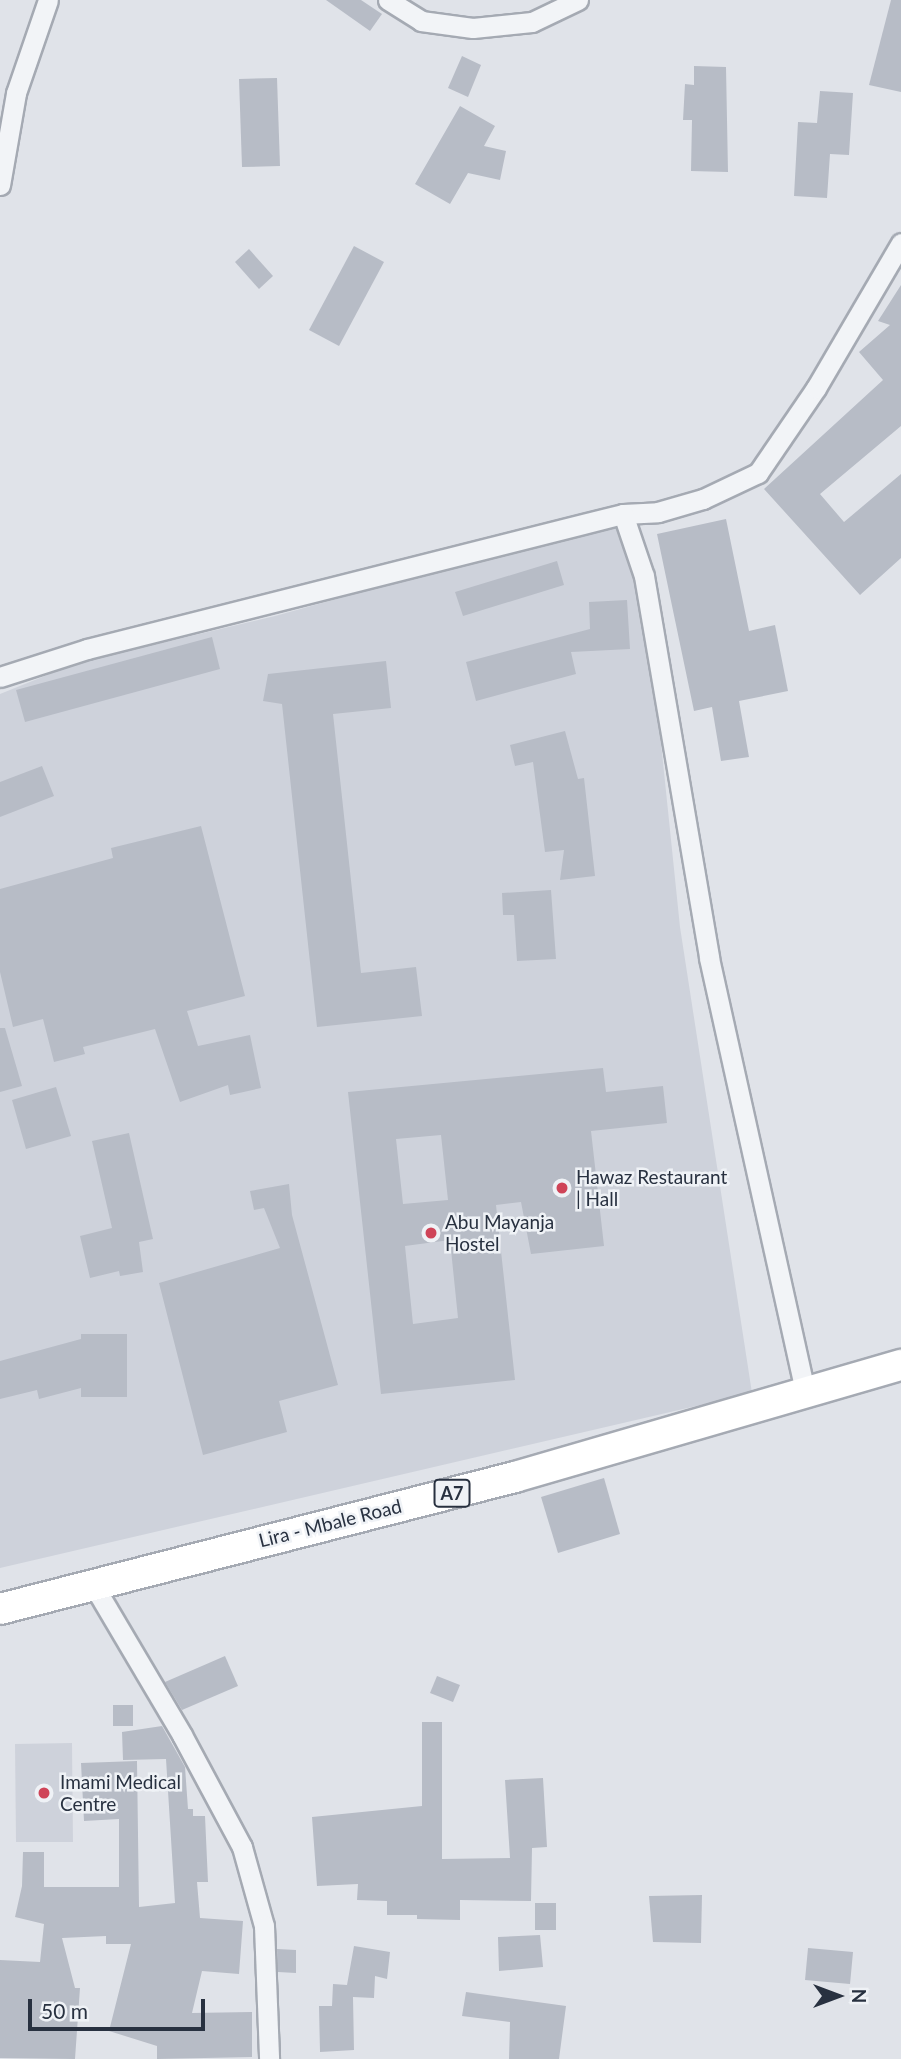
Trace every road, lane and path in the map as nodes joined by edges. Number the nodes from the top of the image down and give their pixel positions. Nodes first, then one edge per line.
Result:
1 (48, 0) edge
2 (388, 0) edge
3 (579, 0) edge
4 (0, 185) edge
5 (901, 243) edge
6 (623, 514) junction
7 (0, 677) edge
8 (901, 1366) edge
9 (806, 1390) junction
10 (94, 1586) junction
11 (0, 1609) edge
12 (269, 2059) edge

1 - 4 street
2 - 3 street
5 - 6 street
6 - 7 street
6 - 9 street
8 - 9 main road, Lira - Mbale Road / A7
9 - 10 main road, Lira - Mbale Road / A7
10 - 11 main road, Lira - Mbale Road / A7
10 - 12 street

